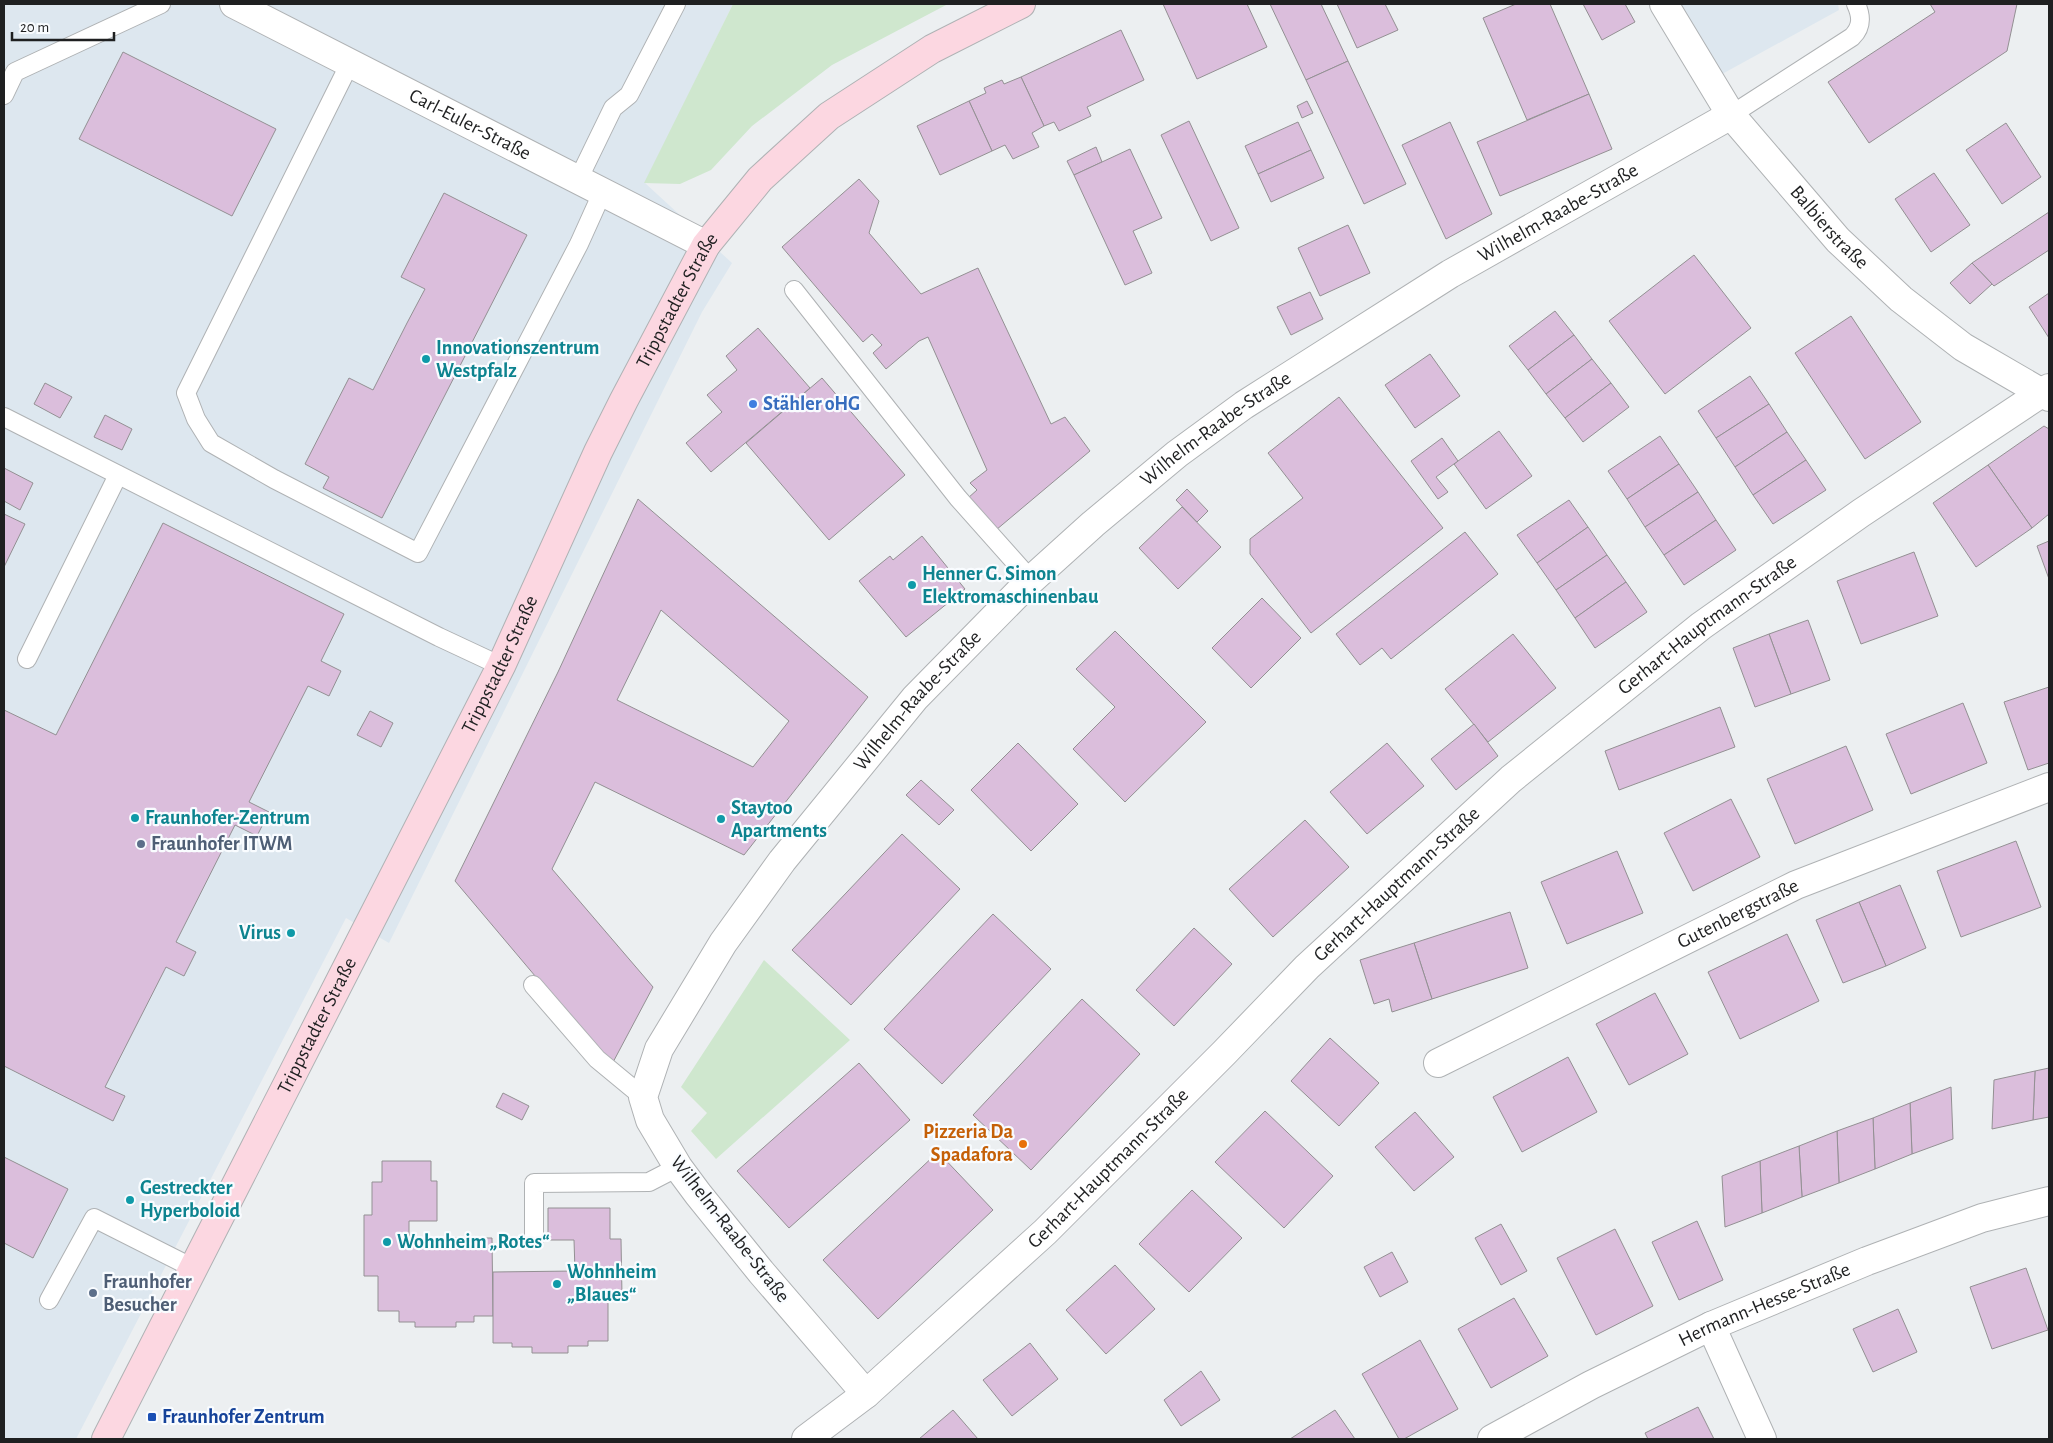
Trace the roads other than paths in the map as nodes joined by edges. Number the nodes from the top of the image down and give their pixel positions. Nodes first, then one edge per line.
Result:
1 (161, 4) edge
2 (234, 4) edge
3 (676, 4) edge
4 (1022, 4) edge
5 (1664, 4) edge
6 (1856, 4) edge
7 (350, 63) junction
8 (4, 95) edge
9 (1731, 115) junction
10 (578, 180) junction
11 (602, 193) junction
12 (706, 245) junction
13 (794, 290) dead end
14 (2047, 393) edge
15 (4, 417) edge
16 (118, 475) junction
17 (1031, 580) junction
18 (27, 658) dead end
19 (501, 666) junction
20 (2049, 788) edge
21 (533, 985) dead end
22 (1438, 1063) dead end
23 (643, 1098) junction
24 (678, 1167) junction
25 (2049, 1201) edge
26 (534, 1239) dead end
27 (193, 1268) junction
28 (49, 1300) dead end
29 (1711, 1326) junction
30 (866, 1394) junction
31 (106, 1439) edge
32 (806, 1439) edge
33 (1492, 1439) edge
34 (1762, 1439) edge

1 - 8 lane
2 - 7 street, Carl-Euler-Straße
3 - 10 lane
4 - 12 main road, Trippstadter Straße
5 - 9 street, Balbierstraße
6 - 9 lane
7 - 10 street, Carl-Euler-Straße
7 - 11 lane
9 - 14 street, Balbierstraße
9 - 17 street, Wilhelm-Raabe-Straße
10 - 11 street, Carl-Euler-Straße
11 - 12 street, Carl-Euler-Straße
12 - 19 main road, Trippstadter Straße
13 - 17 lane
14 - 30 street, Gerhart-Hauptmann-Straße
15 - 16 lane
16 - 18 lane
16 - 19 lane
17 - 23 street, Wilhelm-Raabe-Straße
19 - 27 main road, Trippstadter Straße
20 - 22 street, Gutenbergstraße
21 - 23 lane
23 - 24 street, Wilhelm-Raabe-Straße
24 - 26 lane
24 - 30 street, Wilhelm-Raabe-Straße
25 - 29 street, Hermann-Hesse-Straße
27 - 28 lane
27 - 31 main road, Trippstadter Straße
29 - 33 street, Hermann-Hesse-Straße
29 - 34 street
30 - 32 street, Gerhart-Hauptmann-Straße

